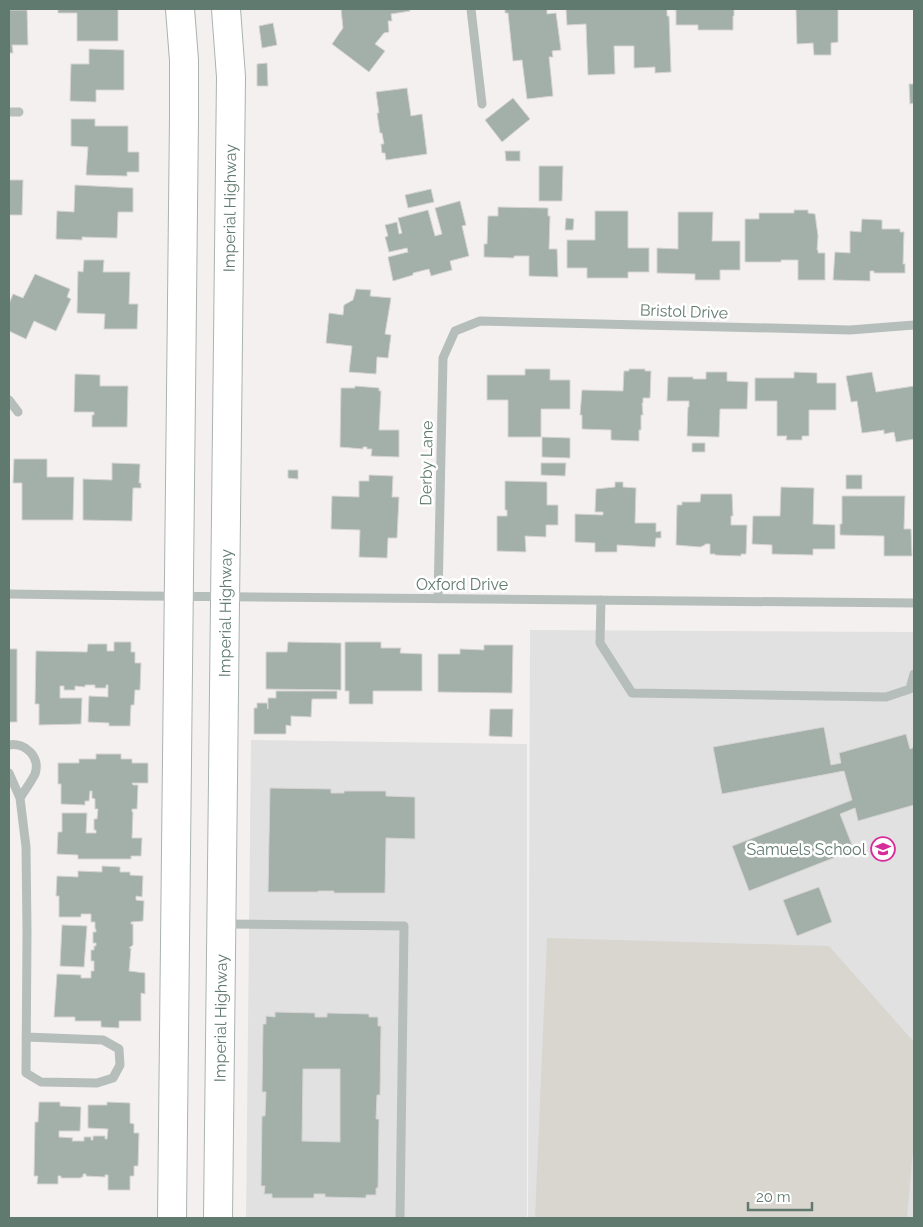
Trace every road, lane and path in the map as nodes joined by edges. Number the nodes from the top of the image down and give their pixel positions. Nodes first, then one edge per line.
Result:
1 (180, 9) edge
2 (226, 9) edge
3 (471, 9) edge
4 (482, 104) dead end
5 (9, 112) edge
6 (19, 112) dead end
7 (914, 325) edge
8 (455, 331) joint
9 (9, 400) edge
10 (18, 412) dead end
11 (9, 594) edge
12 (179, 597) junction
13 (225, 597) junction
14 (438, 599) junction
15 (601, 600) junction
16 (914, 603) edge
17 (914, 674) edge
18 (9, 745) edge
19 (9, 773) edge
20 (20, 798) junction
21 (221, 924) junction
22 (26, 1037) junction
23 (172, 1218) edge
24 (218, 1218) edge
25 (400, 1218) edge

1 - 12 main road
2 - 13 main road, Imperial Highway
3 - 4 street
5 - 6 street
7 - 8 street, Bristol Drive
8 - 14 street, Derby Lane
9 - 10 street
11 - 12 street, Oxford Drive
12 - 13 street, Oxford Drive
12 - 23 main road
13 - 14 street, Oxford Drive
13 - 21 main road, Imperial Highway
14 - 15 street, Oxford Drive
15 - 16 street, Oxford Drive
15 - 17 street
18 - 20 street
19 - 20 street
20 - 22 street
21 - 24 main road, Imperial Highway
21 - 25 street
22 - 22 street

